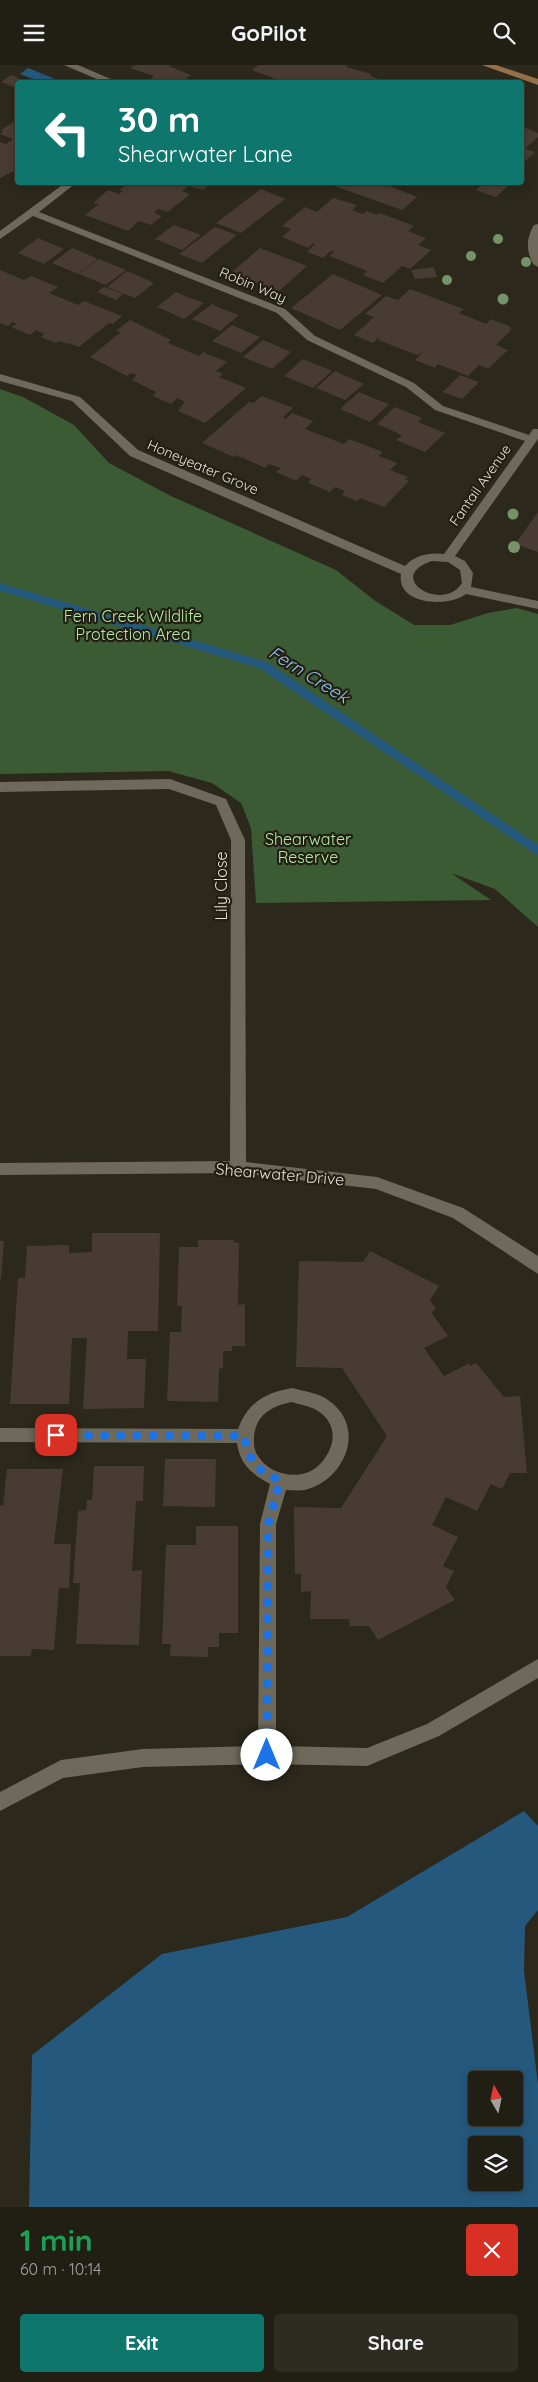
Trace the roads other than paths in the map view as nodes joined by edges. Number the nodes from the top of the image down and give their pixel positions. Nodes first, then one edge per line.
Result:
1 (69, 65) edge
2 (488, 65) edge
3 (108, 80) edge
4 (538, 82) edge
5 (68, 185) edge
6 (33, 213) junction
7 (538, 227) edge
8 (0, 236) edge
9 (538, 264) edge
10 (0, 377) edge
11 (535, 435) edge
12 (447, 557) junction
13 (406, 571) junction
14 (465, 590) junction
15 (538, 605) edge
16 (0, 787) edge
17 (238, 1167) junction
18 (0, 1169) edge
19 (538, 1267) edge
20 (0, 1435) edge
21 (244, 1436) junction
22 (280, 1480) junction
23 (538, 1668) edge
24 (267, 1755) junction
25 (0, 1802) edge

1 - 3 street
2 - 4 street
5 - 6 street
6 - 8 street
6 - 11 street, Robin Way
7 - 9 street
10 - 13 street, Honeyeater Grove
11 - 12 street, Fantail Avenue
12 - 13 street
12 - 14 street
13 - 14 street
14 - 15 street
16 - 17 street, Lily Close
17 - 18 street, Shearwater Drive
17 - 19 street, Shearwater Drive
20 - 21 street
21 - 22 street
21 - 22 street
22 - 24 street
23 - 24 street
24 - 25 street

